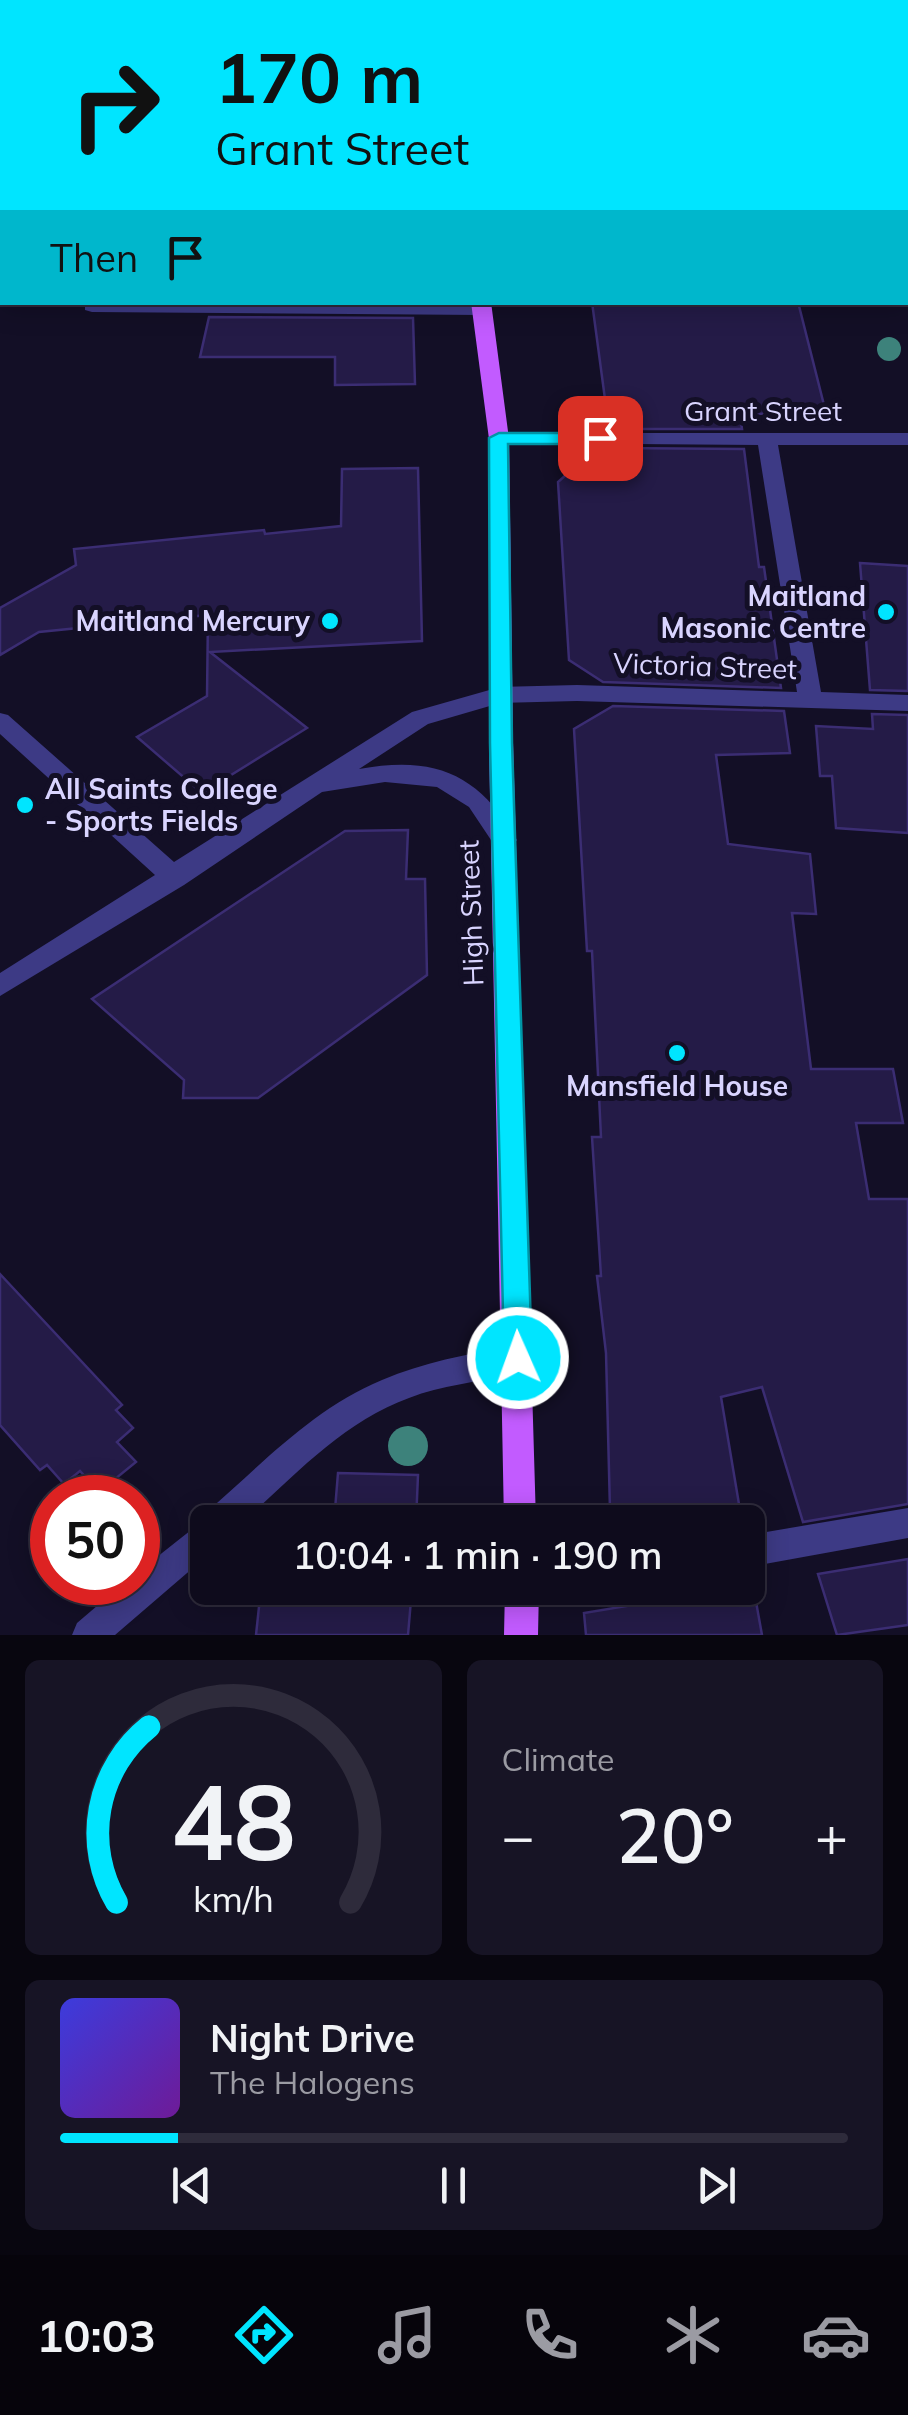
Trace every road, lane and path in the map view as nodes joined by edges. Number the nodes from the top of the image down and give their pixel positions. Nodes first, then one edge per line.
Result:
1 (92, 306) dead end
2 (481, 306) edge
3 (499, 438) junction
4 (768, 439) junction
5 (908, 439) edge
6 (500, 695) junction
7 (810, 699) junction
8 (908, 702) edge
9 (0, 721) edge
10 (304, 794) junction
11 (504, 840) junction
12 (175, 878) junction
13 (0, 986) edge
14 (518, 1358) junction
15 (240, 1505) edge
16 (520, 1505) edge
17 (908, 1523) edge
18 (190, 1548) edge
19 (765, 1548) edge
20 (524, 1605) edge
21 (89, 1635) edge
22 (520, 1635) edge

1 - 2 street
2 - 3 main road, High Street
3 - 4 street, Grant Street
3 - 6 main road, High Street
4 - 5 street, Grant Street
4 - 7 street
6 - 7 street, Victoria Street
6 - 10 street, Victoria Street
6 - 11 main road, High Street
7 - 8 street, Victoria Street
9 - 12 street
10 - 11 street
10 - 12 street, Victoria Street
11 - 14 main road, High Street
12 - 13 street, Victoria Street
14 - 15 street
14 - 16 main road, High Street
17 - 19 street
18 - 21 street
20 - 22 main road

